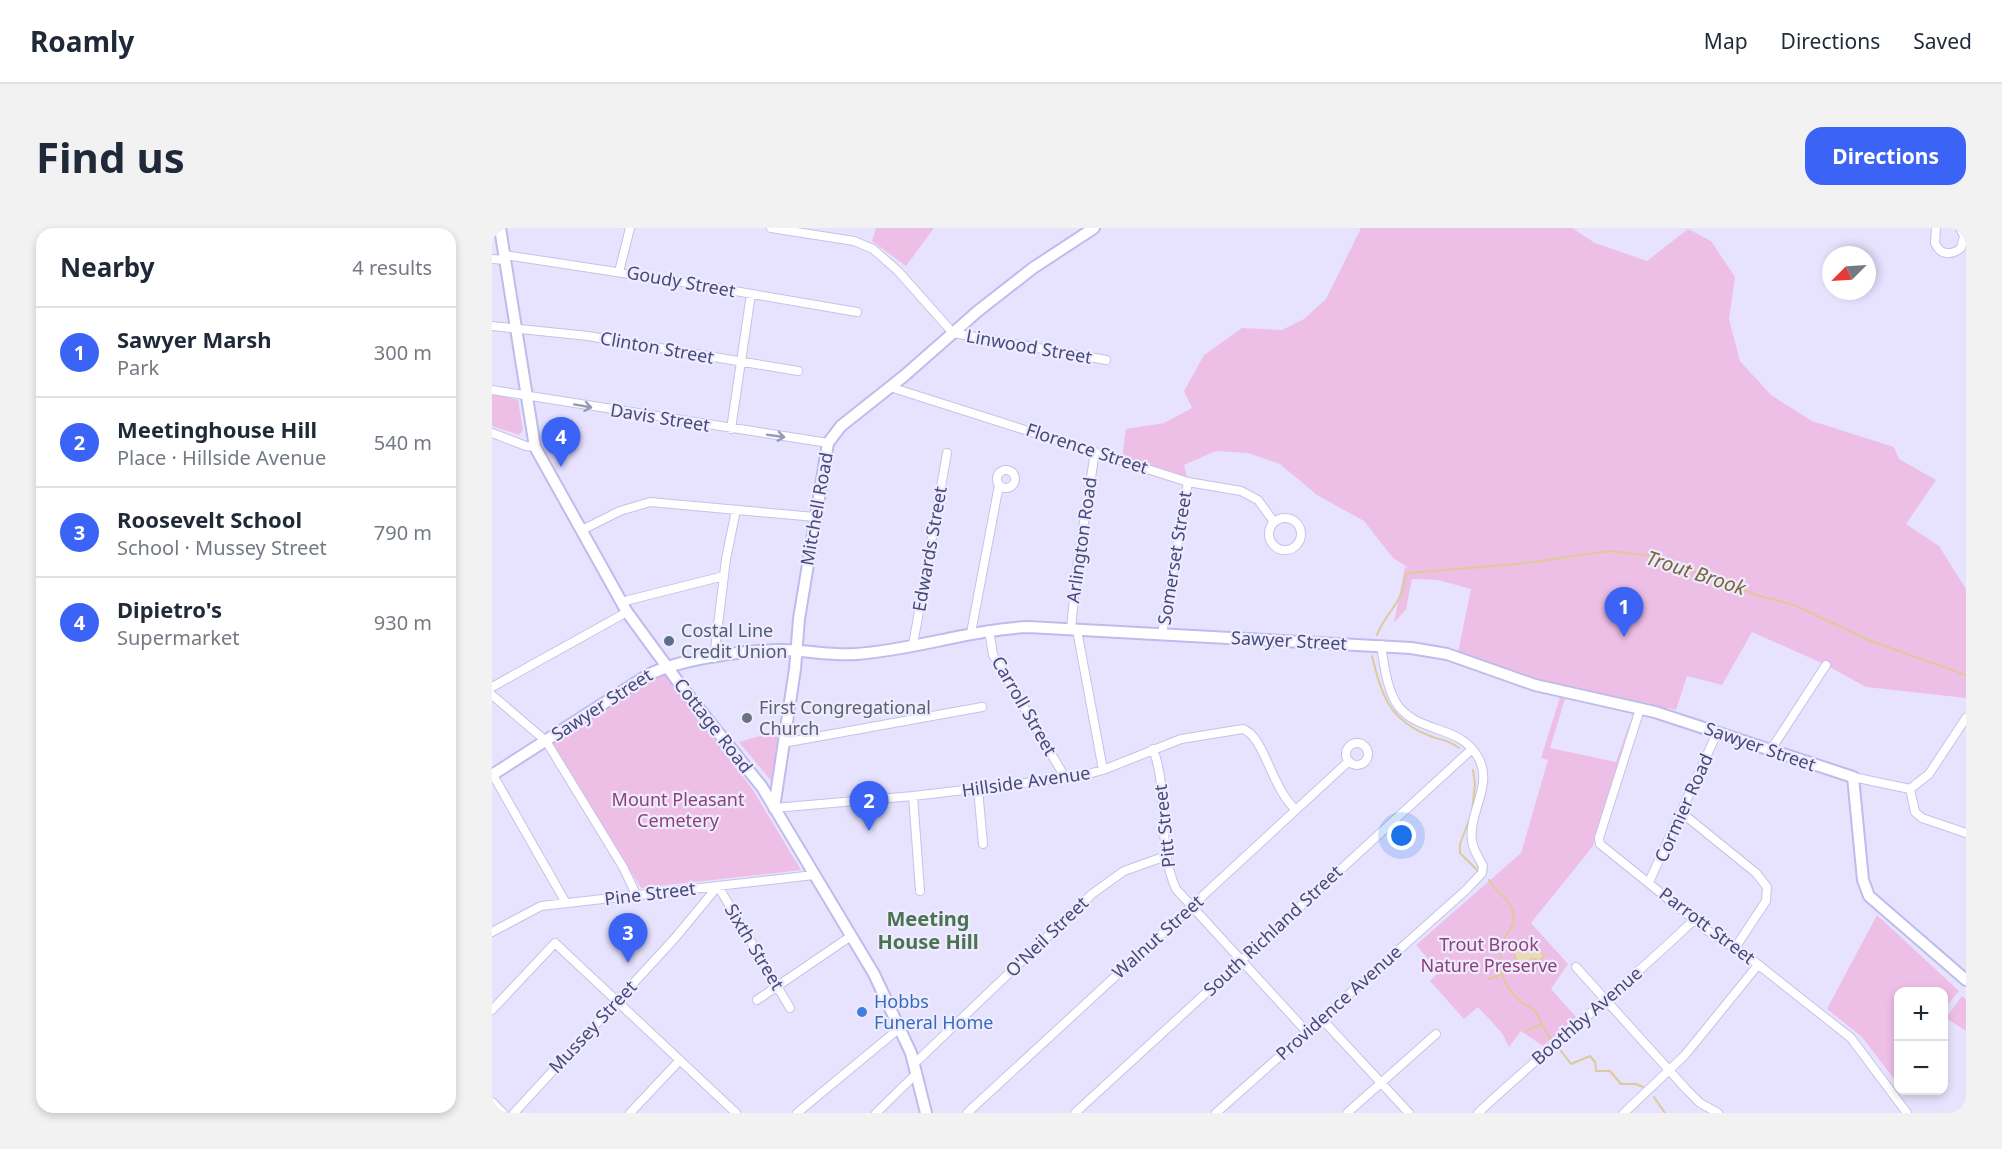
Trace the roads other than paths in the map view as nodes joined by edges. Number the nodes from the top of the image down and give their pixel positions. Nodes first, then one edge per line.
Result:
1 (500, 228) edge
2 (630, 228) edge
3 (776, 228) edge
4 (1094, 228) edge
5 (1936, 228) edge
6 (1960, 228) edge
7 (505, 257) junction
8 (492, 259) edge
9 (619, 272) junction
10 (751, 294) junction
11 (858, 312) dead end
12 (492, 326) edge
13 (516, 328) junction
14 (953, 333) junction
15 (1106, 360) dead end
16 (741, 363) junction
17 (798, 371) dead end
18 (890, 387) junction
19 (492, 390) edge
20 (526, 396) junction
21 (731, 429) junction
22 (492, 433) edge
23 (828, 443) junction
24 (535, 447) junction
25 (1095, 452) junction
26 (946, 453) dead end
27 (1188, 482) junction
28 (999, 485) dead end
29 (736, 510) junction
30 (815, 517) junction
31 (1274, 522) junction
32 (582, 530) junction
33 (724, 576) junction
34 (621, 602) junction
35 (627, 612) junction
36 (1074, 629) junction
37 (989, 630) junction
38 (972, 633) junction
39 (1162, 634) junction
40 (913, 645) junction
41 (1381, 645) junction
42 (796, 651) junction
43 (714, 658) junction
44 (666, 665) junction
45 (1826, 665) dead end
46 (492, 687) edge
47 (492, 695) edge
48 (982, 707) dead end
49 (1640, 709) junction
50 (1966, 718) edge
51 (1717, 733) junction
52 (546, 741) junction
53 (783, 743) junction
54 (1153, 749) junction
55 (1472, 749) junction
56 (1770, 751) junction
57 (1348, 761) dead end
58 (1103, 770) junction
59 (493, 775) edge
60 (1853, 777) junction
61 (1066, 779) junction
62 (978, 789) junction
63 (1910, 789) junction
64 (913, 796) junction
65 (774, 808) junction
66 (1296, 810) junction
67 (1682, 813) junction
68 (1966, 833) edge
69 (983, 844) dead end
70 (1166, 856) junction
71 (814, 875) junction
72 (1649, 882) junction
73 (718, 886) junction
74 (920, 891) dead end
75 (636, 894) junction
76 (566, 903) junction
77 (1191, 908) junction
78 (1695, 919) junction
79 (492, 932) edge
80 (851, 936) junction
81 (1735, 948) junction
82 (1241, 960) junction
83 (1758, 965) junction
84 (1576, 967) dead end
85 (1966, 980) edge
86 (778, 986) junction
87 (757, 1000) dead end
88 (1607, 1000) junction
89 (617, 1002) junction
90 (790, 1008) dead end
91 (492, 1010) edge
92 (1321, 1018) junction
93 (901, 1027) junction
94 (1306, 1031) junction
95 (1436, 1034) dead end
96 (680, 1060) junction
97 (916, 1068) junction
98 (1671, 1071) junction
99 (1381, 1082) junction
100 (492, 1102) edge
101 (503, 1113) edge
102 (514, 1113) edge
103 (630, 1113) edge
104 (736, 1113) edge
105 (797, 1113) edge
106 (876, 1113) edge
107 (926, 1113) edge
108 (967, 1113) edge
109 (1075, 1113) edge
110 (1216, 1113) edge
111 (1347, 1113) edge
112 (1409, 1113) edge
113 (1478, 1113) edge
114 (1624, 1113) edge
115 (1718, 1113) edge
116 (1907, 1113) edge

1 - 7 street, Cottage Road
2 - 9 street
3 - 14 street
4 - 14 street, Mitchell Road
5 - 6 street
7 - 8 street, Goudy Street
7 - 9 street, Goudy Street
7 - 13 street, Cottage Road
9 - 10 street, Goudy Street
10 - 11 street, Goudy Street
10 - 16 street
12 - 13 street, Clinton Street
13 - 16 street, Clinton Street
13 - 20 street, Cottage Road
14 - 15 street, Linwood Street
14 - 18 street, Mitchell Road
16 - 17 street, Clinton Street
16 - 21 street
18 - 23 street, Mitchell Road
18 - 25 street, Florence Street
19 - 20 street, Davis Street
20 -> 21 street, Davis Street
20 - 24 street, Cottage Road
21 -> 23 street, Davis Street
22 - 24 street
23 - 30 street, Mitchell Road
24 - 32 street, Cottage Road
25 - 27 street, Florence Street
25 - 36 street, Arlington Road
26 - 40 street, Edwards Street
27 - 31 street, Florence Street
27 - 39 street, Somerset Street
28 - 38 street
29 - 30 street
29 - 32 street
29 - 33 street
30 - 42 street, Mitchell Road
31 - 31 street
32 - 34 street, Cottage Road
33 - 34 street
33 - 43 street
34 - 35 street, Cottage Road
35 - 44 street, Cottage Road
35 - 46 street
36 - 37 street, Sawyer Street
36 - 39 street, Sawyer Street
36 - 58 street, Arlington Road
37 - 38 street, Sawyer Street
37 - 61 street, Carroll Street
38 - 40 street, Sawyer Street
39 - 41 street, Sawyer Street
40 - 42 street, Sawyer Street
41 - 49 street, Sawyer Street
41 - 55 street
42 - 43 street, Sawyer Street
42 - 53 street, Mitchell Road
43 - 44 street, Sawyer Street
44 - 52 street, Sawyer Street
44 - 65 street, Cottage Road
45 - 56 street
47 - 52 street
48 - 53 street
49 - 51 street, Sawyer Street
49 - 72 street, Parrott Street
50 - 63 street
51 - 56 street, Sawyer Street
51 - 67 street, Cormier Road
52 - 59 street, Sawyer Street
52 - 75 street
53 - 65 street, Mitchell Road
54 - 58 street, Hillside Avenue
54 - 66 street, Hillside Avenue
54 - 70 street, Pitt Street
55 - 82 street, South Richland Street
55 - 92 street, Providence Avenue
56 - 60 street, Sawyer Street
57 - 66 street, Walnut Street
58 - 61 street, Hillside Avenue
59 - 76 street
60 - 63 street
60 - 85 street
61 - 62 street, Hillside Avenue
62 - 64 street, Hillside Avenue
62 - 69 street
63 - 68 street
64 - 65 street, Hillside Avenue
64 - 74 street
65 - 71 street, Cottage Road
66 - 77 street, Walnut Street
67 - 72 street, Cormier Road
67 - 81 street
70 - 77 street, Pitt Street
70 - 97 street, O'Neil Street
71 - 73 street, Pine Street
71 - 80 street, Cottage Road
72 - 78 street, Parrott Street
73 - 75 street, Pine Street
73 - 86 street, Sixth Street
73 - 89 street, Mussey Street
75 - 76 street, Pine Street
76 - 79 street, Pine Street
77 - 82 street, Pitt Street
77 - 108 street, Walnut Street
78 - 81 street, Parrott Street
78 - 88 street, Boothby Avenue
80 - 86 street
80 - 93 street, Cottage Road
81 - 83 street, Parrott Street
82 - 94 street, Pitt Street
82 - 109 street, South Richland Street
83 - 98 street
83 - 116 street, Parrott Street
84 - 88 street
86 - 87 street
86 - 90 street, Sixth Street
88 - 98 street
88 - 113 street, Boothby Avenue
89 - 91 street
89 - 96 street
89 - 102 street, Mussey Street
92 - 94 street, Providence Avenue
92 - 99 street
93 - 97 street, Cottage Road
93 - 105 street
94 - 110 street, Providence Avenue
95 - 99 street
96 - 103 street
96 - 104 street
97 - 106 street, O'Neil Street
97 - 107 street, Cottage Road
98 - 114 street
98 - 115 street
99 - 111 street
99 - 112 street
100 - 101 street

